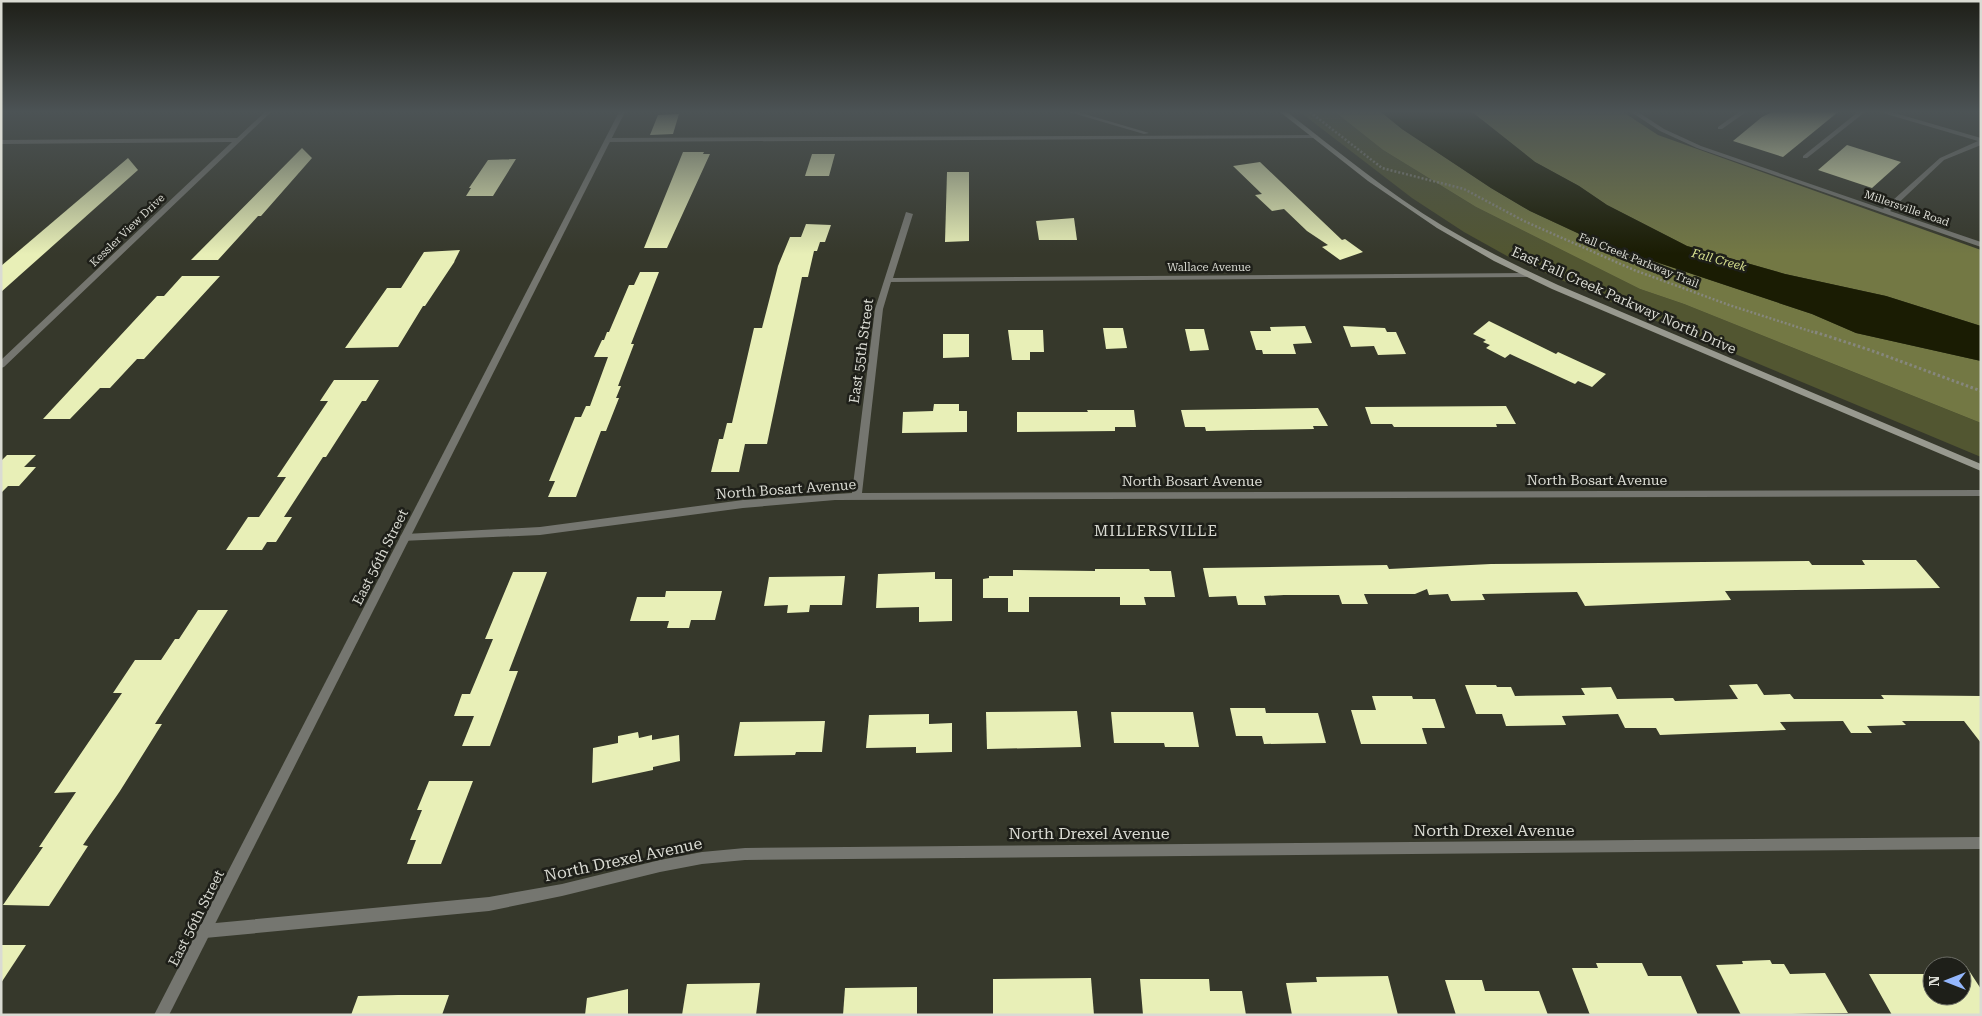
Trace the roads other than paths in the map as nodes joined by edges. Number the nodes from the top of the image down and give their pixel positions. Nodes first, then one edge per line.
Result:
1 (218, 159) edge
2 (598, 159) edge
3 (1346, 159) edge
4 (1734, 159) edge
5 (1942, 159) edge
6 (1884, 212) junction
7 (909, 214) dead end
8 (1981, 245) edge
9 (1529, 275) junction
10 (888, 280) junction
11 (1, 365) edge
12 (1981, 468) edge
13 (1981, 493) edge
14 (857, 496) junction
15 (405, 538) junction
16 (1981, 843) edge
17 (204, 931) junction
18 (161, 1015) edge

1 - 11 street, Kessler View Drive
2 - 15 street, East 56th Street
3 - 9 main road, East Fall Creek Parkway North Drive
4 - 6 street, Millersville Road
5 - 6 street
6 - 8 street, Millersville Road
7 - 10 street, East 55th Street
9 - 10 street, Wallace Avenue
9 - 12 main road, East Fall Creek Parkway North Drive
10 - 14 street, East 55th Street
13 - 14 street, North Bosart Avenue
14 - 15 street, North Bosart Avenue
15 - 17 street, East 56th Street
16 - 17 street, North Drexel Avenue
17 - 18 street, East 56th Street

